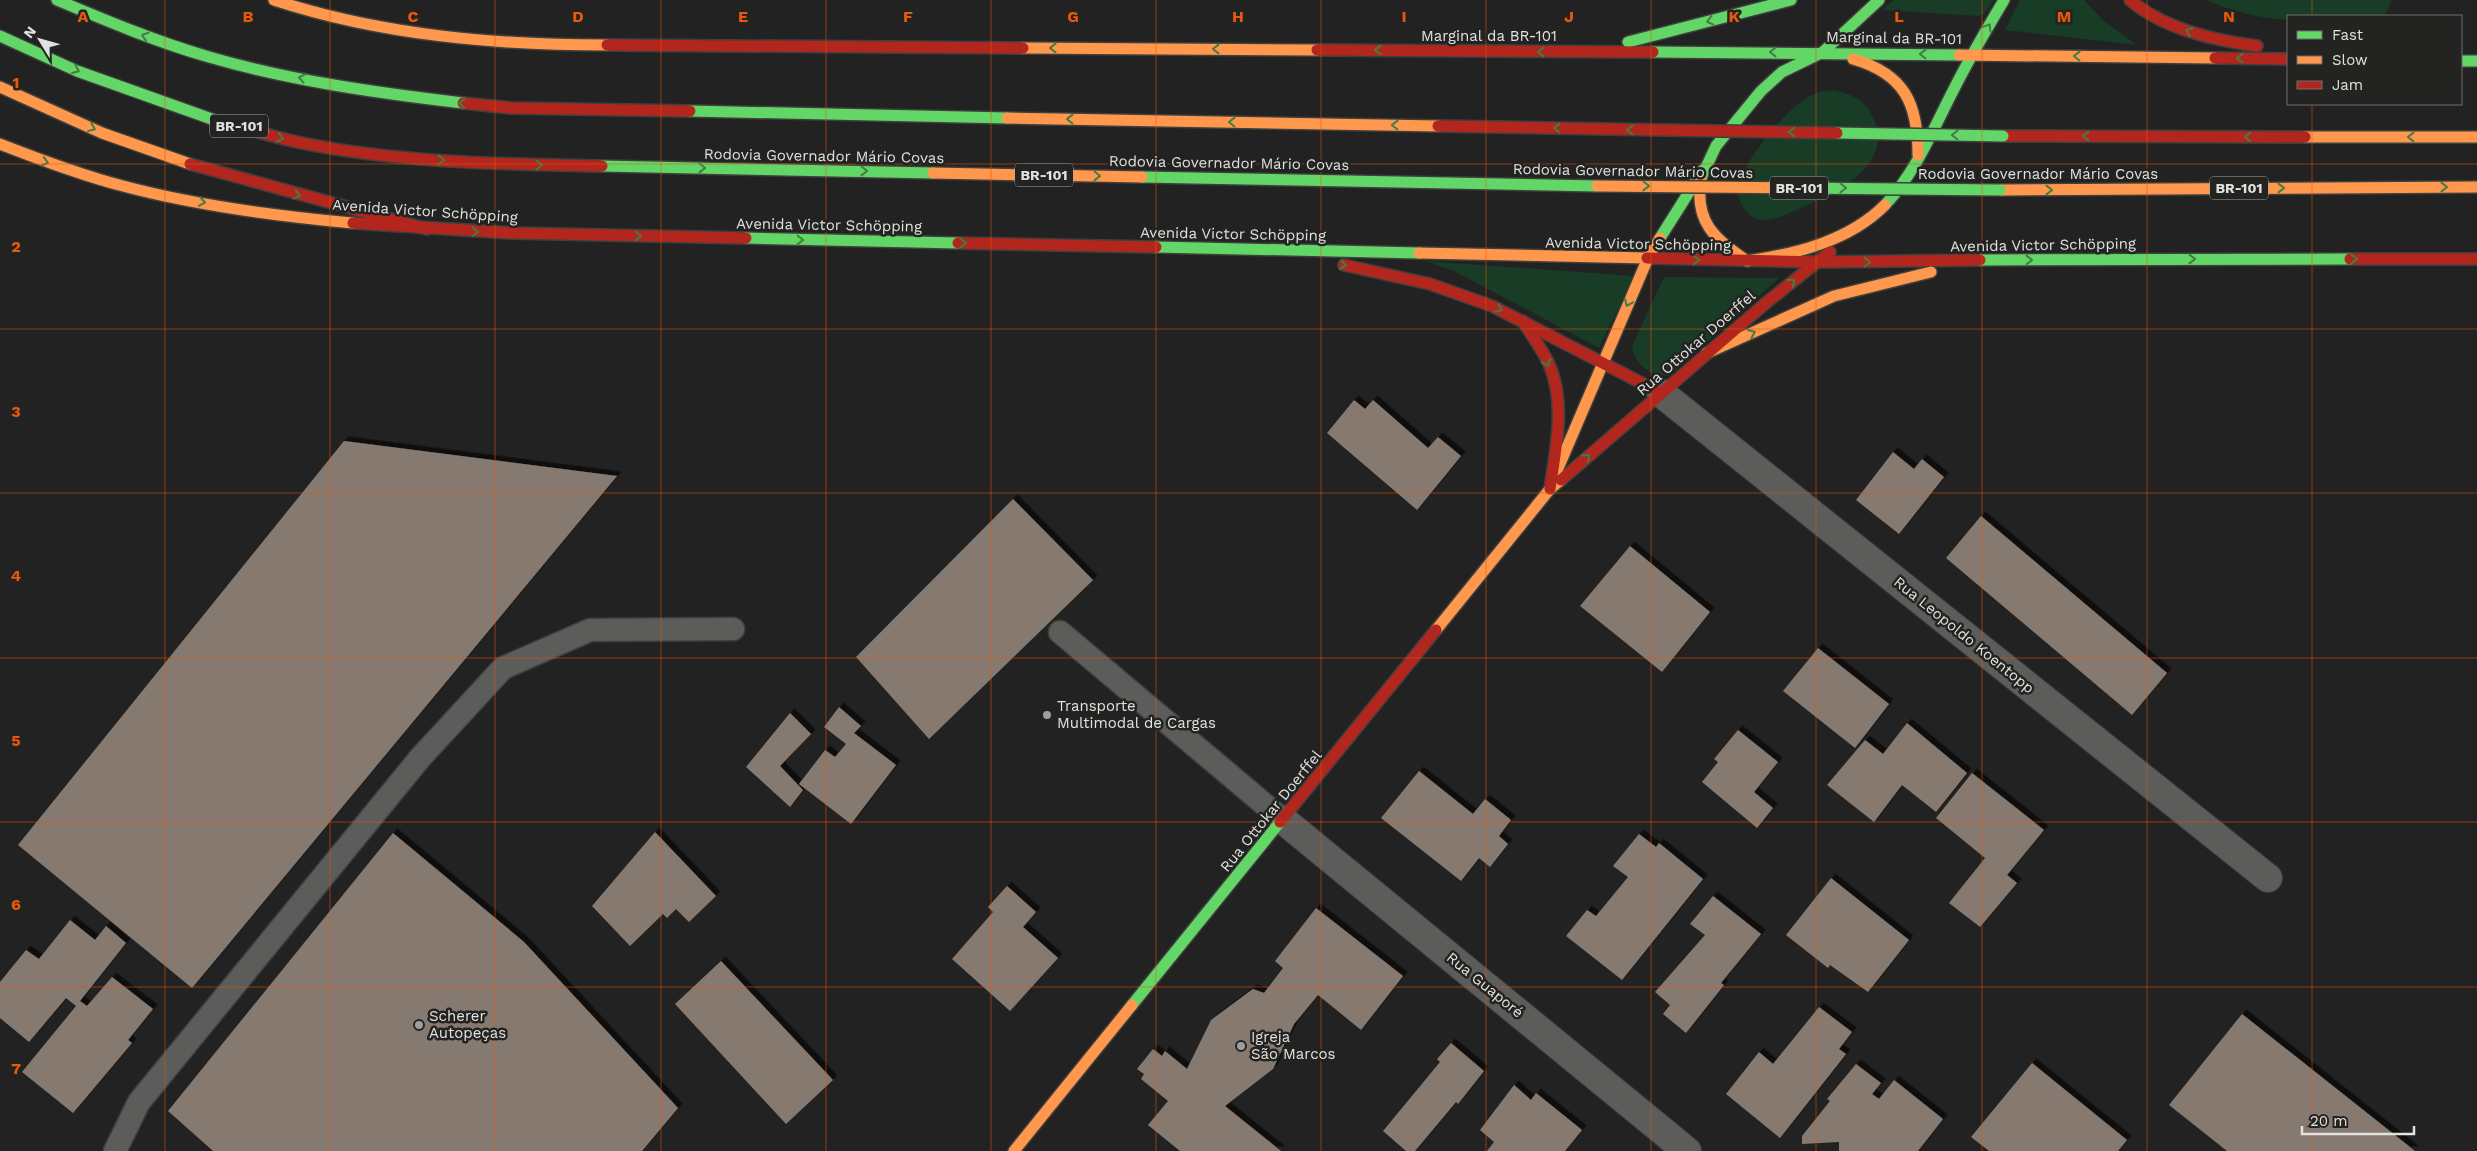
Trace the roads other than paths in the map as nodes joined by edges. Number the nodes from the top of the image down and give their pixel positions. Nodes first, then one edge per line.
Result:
1 (57, 0) edge
2 (274, 0) edge
3 (1791, 0) edge
4 (1879, 0) edge
5 (2004, 0) edge
6 (2130, 0) edge
7 (0, 36) edge
8 (2287, 49) edge
9 (1590, 52) junction
10 (1822, 52) junction
11 (1972, 54) junction
12 (2287, 59) edge
13 (2462, 61) edge
14 (2477, 61) edge
15 (0, 87) edge
16 (2477, 137) edge
17 (0, 144) edge
18 (1918, 157) junction
19 (1704, 170) junction
20 (2477, 187) edge
21 (1862, 223) junction
22 (427, 229) junction
23 (1243, 249) junction
24 (1648, 258) junction
25 (2477, 259) edge
26 (1984, 260) junction
27 (1747, 261) junction
28 (1818, 262) junction
29 (1523, 321) junction
30 (1707, 353) junction
31 (1603, 362) junction
32 (1661, 393) junction
33 (1550, 489) junction
34 (733, 629) dead end
35 (1060, 632) dead end
36 (1283, 820) junction
37 (2268, 878) dead end
38 (115, 1151) edge
39 (1014, 1151) edge
40 (1687, 1151) edge

16 -> 1 main road, bridge
9 -> 2 main road, Marginal da BR-101
3 -> 9 main road
4 - 10 main road
11 -> 5 main road
8 -> 6 main road
7 -> 20 main road, Rodovia Governador Mário Covas / BR-101, bridge
10 -> 9 main road, Marginal da BR-101
11 -> 10 main road, Marginal da BR-101
10 - 18 main road
10 - 19 main road, Rua Ottokar Doerffel
12 -> 11 main road, Marginal da BR-101
11 - 18 main road
13 - 14 main road
15 -> 22 main road
17 -> 22 main road, Avenida Victor Schöpping
18 - 21 main road
19 - 24 main road, Rua Ottokar Doerffel
19 - 27 main road
21 - 27 main road
21 - 28 main road, Rua Ottokar Doerffel
22 -> 23 main road, Avenida Victor Schöpping
23 - 24 main road, Avenida Victor Schöpping
23 -> 29 main road
24 -> 27 main road, Avenida Victor Schöpping
24 -> 31 main road, Rua Ottokar Doerffel
26 -> 25 main road, Avenida Victor Schöpping
28 -> 26 main road, Avenida Victor Schöpping
30 -> 26 main road
27 - 28 main road, Avenida Victor Schöpping
30 -> 28 main road, Rua Ottokar Doerffel
29 - 31 main road
29 -> 33 main road
30 - 32 main road, Rua Ottokar Doerffel
31 - 32 main road
31 - 33 main road, Rua Ottokar Doerffel
33 -> 32 main road, Rua Ottokar Doerffel
32 - 37 street, Rua Leopoldo Koentopp
33 - 36 main road, Rua Ottokar Doerffel
34 - 38 lane
35 - 36 lane
36 - 39 main road, Rua Ottokar Doerffel
36 - 40 street, Rua Guaporé

